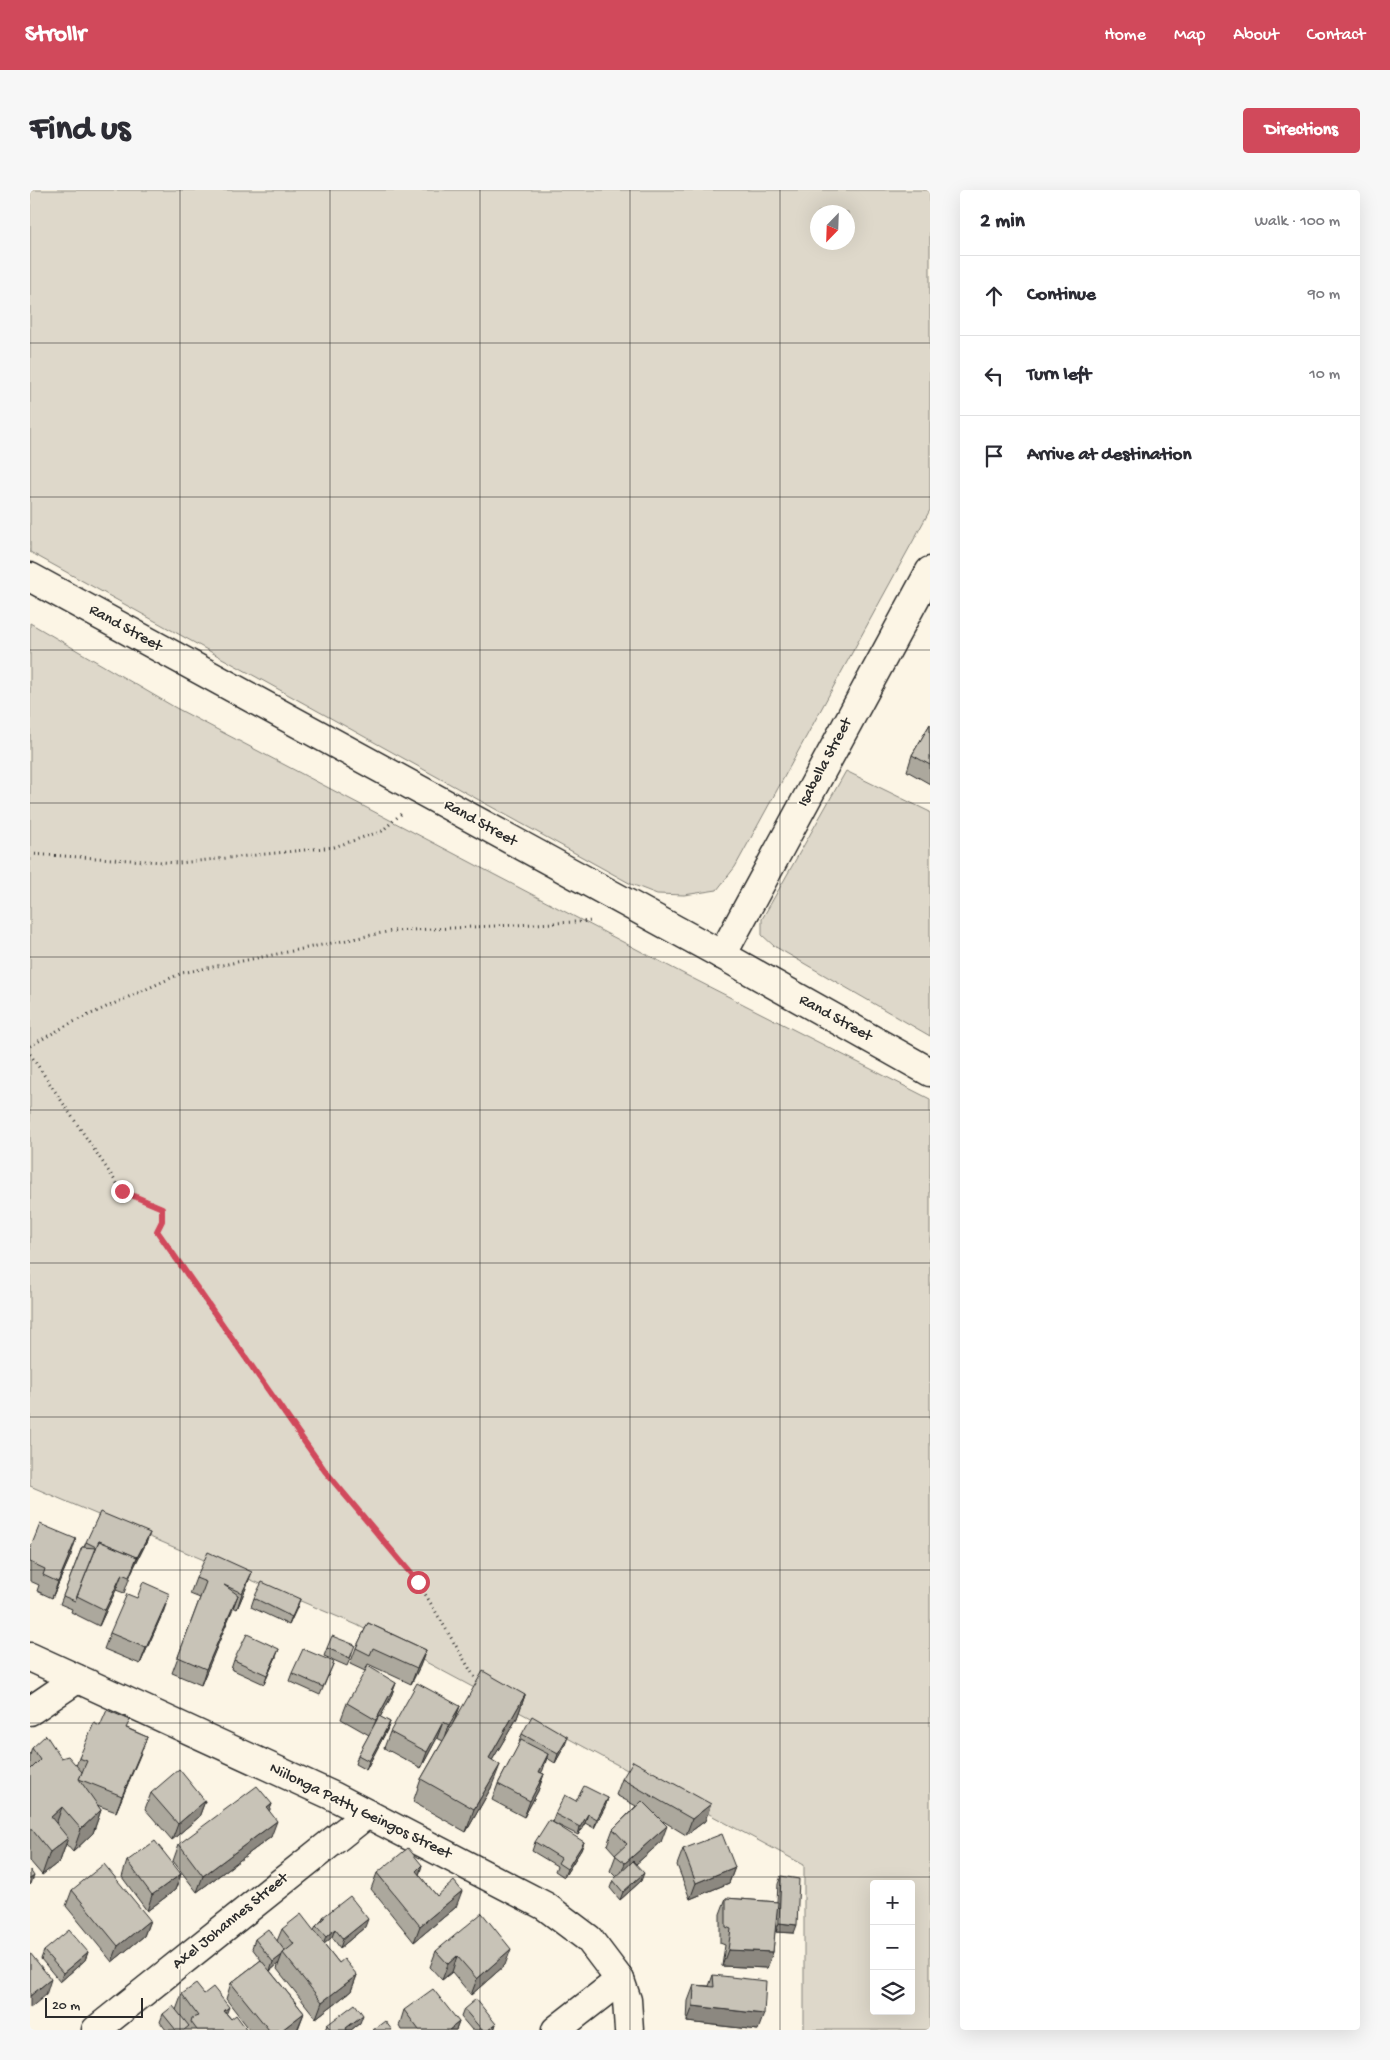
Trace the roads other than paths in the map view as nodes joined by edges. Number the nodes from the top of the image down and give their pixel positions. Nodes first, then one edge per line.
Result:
1 (930, 571) edge
2 (30, 577) edge
3 (722, 956) junction
4 (930, 1072) edge
5 (30, 1657) edge
6 (77, 1679) junction
7 (30, 1711) edge
8 (367, 1814) junction
9 (620, 1980) junction
10 (96, 2030) edge
11 (556, 2030) edge
12 (628, 2030) edge

1 - 3 street, Isabella Street
2 - 3 street, Rand Street
3 - 4 street, Rand Street
5 - 6 street, Niilonga Patty Geingos Street
6 - 7 street
6 - 8 street, Niilonga Patty Geingos Street
8 - 9 street, Niilonga Patty Geingos Street
8 - 10 street, Axel Johannes Street
9 - 11 street
9 - 12 street, Niilonga Patty Geingos Street

